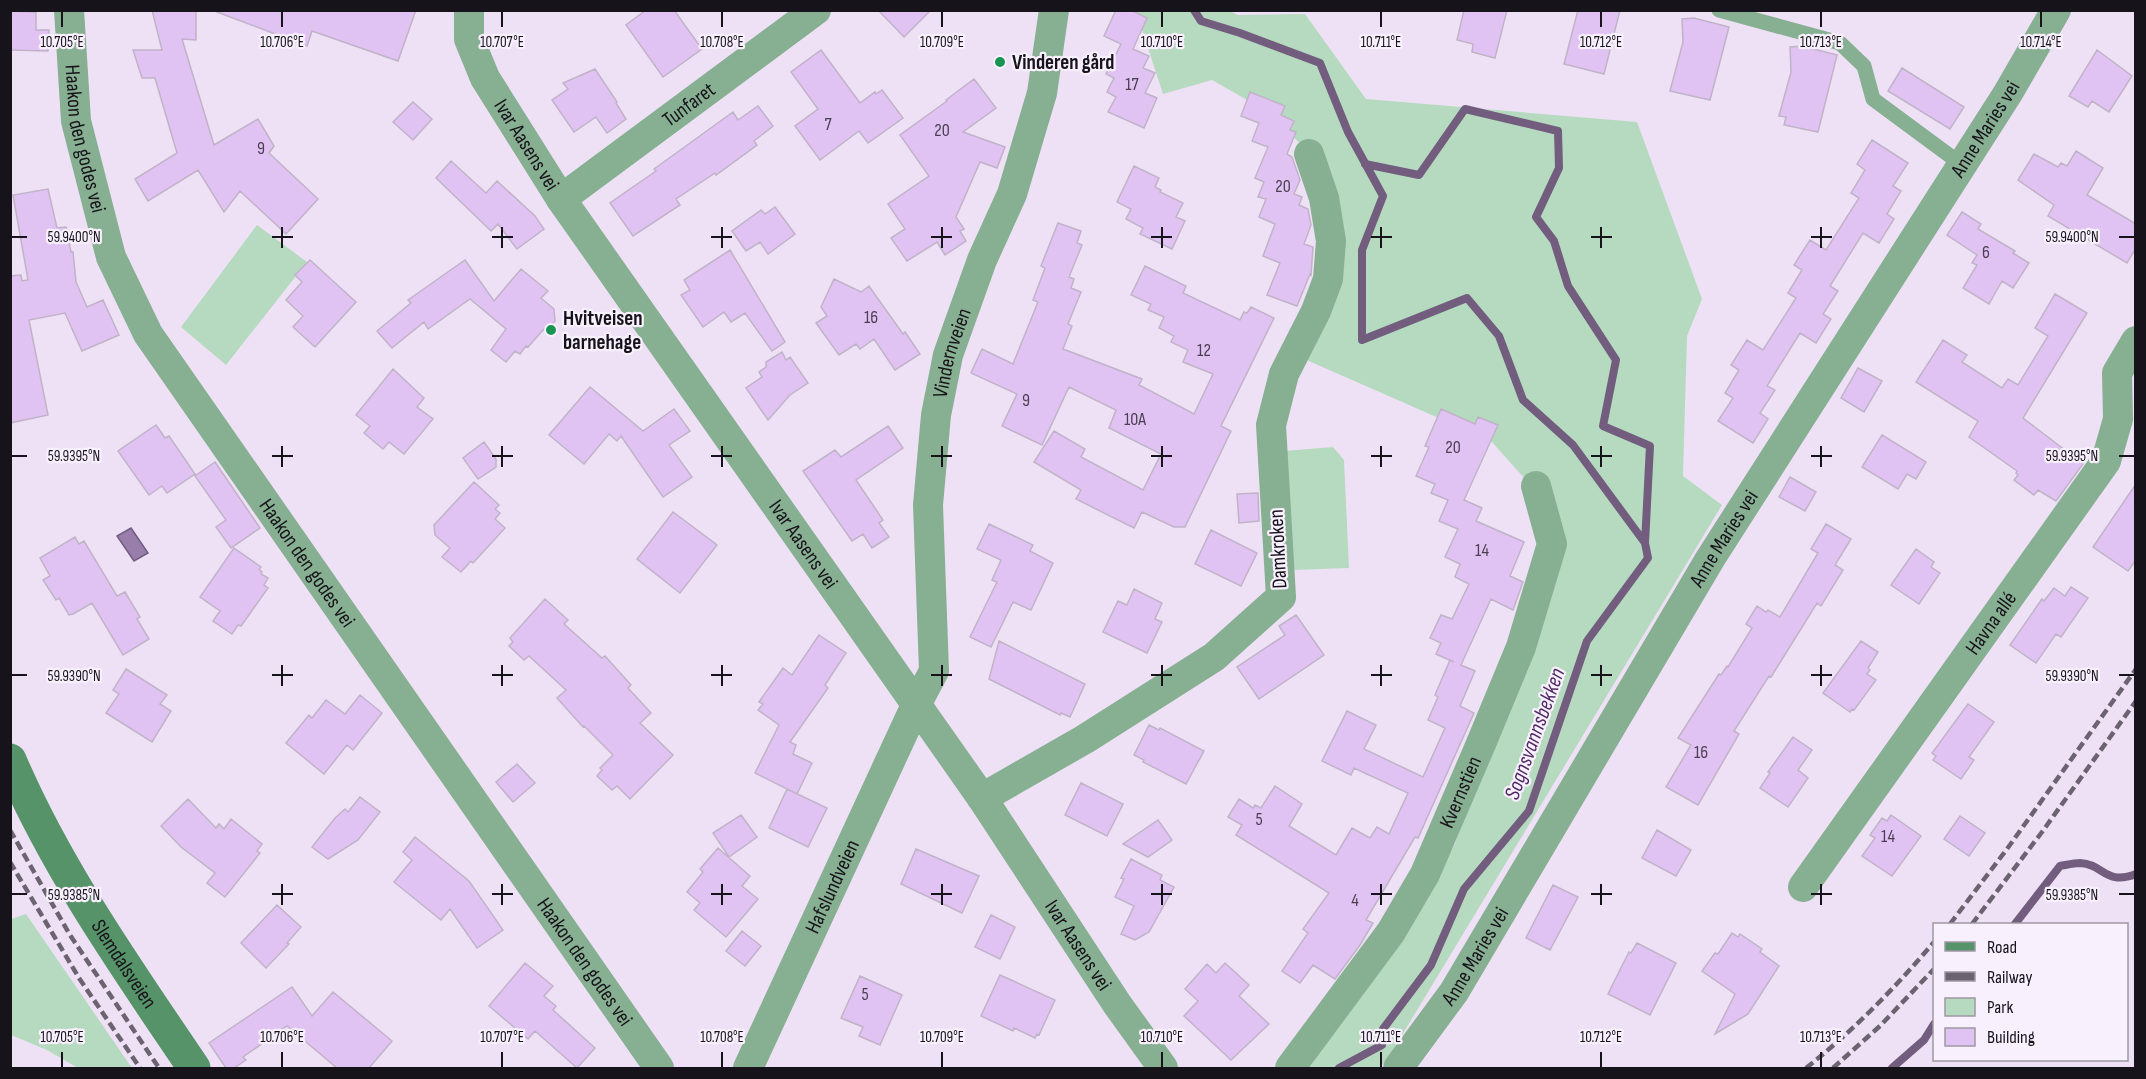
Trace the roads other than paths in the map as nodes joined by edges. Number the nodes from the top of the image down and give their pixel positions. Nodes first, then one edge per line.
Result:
1 (69, 10) edge
2 (469, 10) edge
3 (816, 10) edge
4 (1054, 10) edge
5 (1719, 10) edge
6 (2056, 10) edge
7 (1309, 154) dead end
8 (1961, 164) junction
9 (561, 200) junction
10 (2136, 341) edge
11 (1536, 486) dead end
12 (916, 705) junction
13 (10, 760) edge
14 (982, 798) junction
15 (1803, 887) dead end
16 (194, 1068) edge
17 (659, 1068) edge
18 (748, 1068) edge
19 (1163, 1068) edge
20 (1290, 1068) edge
21 (1398, 1068) edge

1 - 17 street, Haakon den godes vei
2 - 9 street, Ivar Aasens vei
3 - 9 street, Tunfaret
4 - 12 street, Vindernveien
5 - 8 lane
6 - 8 street, Anne Maries vei
7 - 14 street, Damkroken
8 - 21 street, Anne Maries vei
9 - 12 street, Ivar Aasens vei
10 - 15 street, Havna allé
11 - 20 street, Kvernstien
12 - 14 street, Ivar Aasens vei
12 - 18 street, Hafslundveien
13 - 16 main road, Slemdalsveien
14 - 19 street, Ivar Aasens vei

